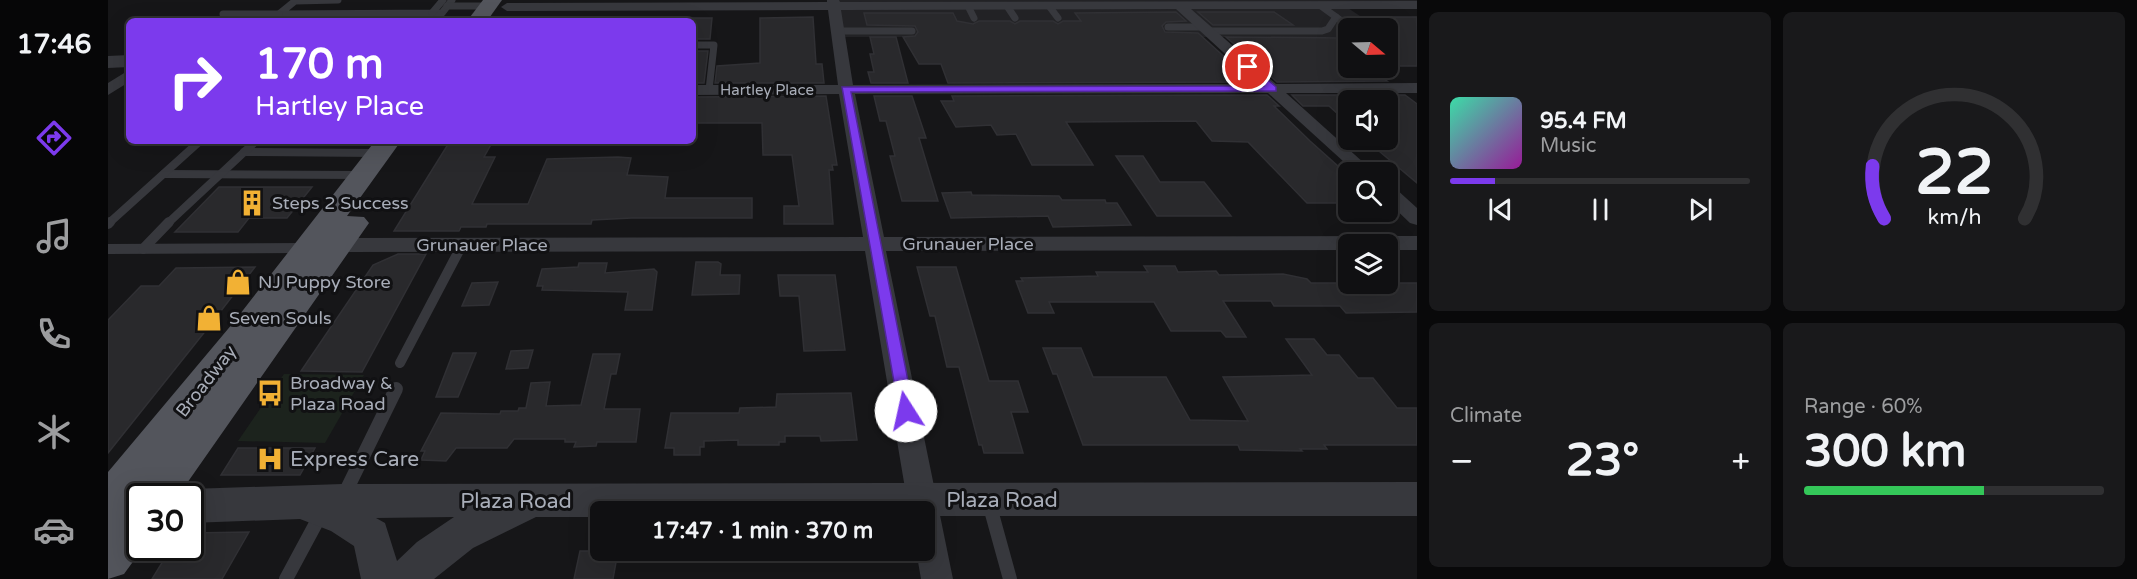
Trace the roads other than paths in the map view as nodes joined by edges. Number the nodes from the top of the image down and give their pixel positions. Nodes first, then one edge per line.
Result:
1 (296, 0) edge
2 (338, 0) edge
3 (443, 0) edge
4 (452, 0) edge
5 (834, 3) edge
6 (1066, 3) edge
7 (1090, 3) edge
8 (566, 4) edge
9 (1417, 5) edge
10 (447, 6) junction
11 (1007, 6) junction
12 (1049, 6) junction
13 (1180, 6) junction
14 (1321, 6) junction
15 (965, 8) edge
16 (496, 9) edge
17 (432, 13) junction
18 (223, 14) dead end
19 (279, 14) junction
20 (363, 14) junction
21 (1336, 17) joint
22 (358, 18) edge
23 (1015, 18) dead end
24 (1058, 18) dead end
25 (1168, 27) dead end
26 (1206, 29) junction
27 (837, 31) junction
28 (912, 32) dead end
29 (696, 45) edge
30 (126, 61) edge
31 (108, 62) edge
32 (126, 77) edge
33 (1417, 88) edge
34 (846, 89) junction
35 (1272, 89) junction
36 (108, 90) edge
37 (701, 90) edge
38 (197, 144) edge
39 (253, 144) edge
40 (410, 144) edge
41 (244, 152) junction
42 (377, 156) edge
43 (1354, 162) edge
44 (164, 174) junction
45 (220, 174) junction
46 (1398, 201) edge
47 (1417, 219) edge
48 (108, 224) edge
49 (1417, 243) edge
50 (874, 244) junction
51 (462, 245) junction
52 (324, 247) junction
53 (108, 249) edge
54 (143, 249) junction
55 (400, 363) dead end
56 (396, 389) dead end
57 (163, 483) edge
58 (1417, 499) edge
59 (546, 500) junction
60 (922, 500) junction
61 (988, 500) junction
62 (318, 504) junction
63 (108, 506) edge
64 (204, 506) edge
65 (126, 507) edge
66 (126, 535) edge
67 (108, 559) edge
68 (286, 579) edge
69 (381, 579) edge
70 (408, 579) edge
71 (937, 579) edge
72 (1010, 579) edge

1 - 2 lane
1 - 19 lane
3 - 17 lane
4 - 10 lane
5 - 8 street
5 - 15 street
5 - 27 street
6 - 7 street
6 - 12 street
7 - 13 street
8 - 16 street
9 - 14 street
10 - 16 lane
10 - 17 lane
11 - 12 street
11 - 15 street
11 - 23 lane
12 - 24 lane
13 - 14 street
13 - 26 street
14 - 21 lane
17 - 20 lane
18 - 19 lane
19 - 20 lane
20 - 22 lane
21 - 26 lane
25 - 26 lane
26 - 35 street
27 - 28 lane
27 - 34 street
29 - 37 lane
30 - 31 street
32 - 36 street
33 - 35 street, Hartley Place
34 - 35 street, Hartley Place
34 - 37 street, Hartley Place
34 - 50 street
35 - 43 street
38 - 44 lane
39 - 41 lane
40 - 52 main road, Broadway
41 - 42 lane
41 - 45 lane
42 - 45 lane
42 - 52 main road, Broadway
44 - 45 lane
44 - 48 lane
45 - 54 lane
46 - 47 street
49 - 50 street, Grunauer Place
50 - 51 street, Grunauer Place
50 - 60 street
51 - 52 street, Grunauer Place
51 - 55 lane
52 - 54 lane
52 - 57 main road, Broadway
52 - 63 main road, Broadway
53 - 54 lane
56 - 62 lane
58 - 61 street, Plaza Road
59 - 60 street, Plaza Road
59 - 62 street, Plaza Road
59 - 70 street
60 - 61 street, Plaza Road
60 - 71 street
61 - 72 lane
62 - 64 street, Plaza Road
62 - 68 lane
62 - 69 street
63 - 65 street
66 - 67 main road

